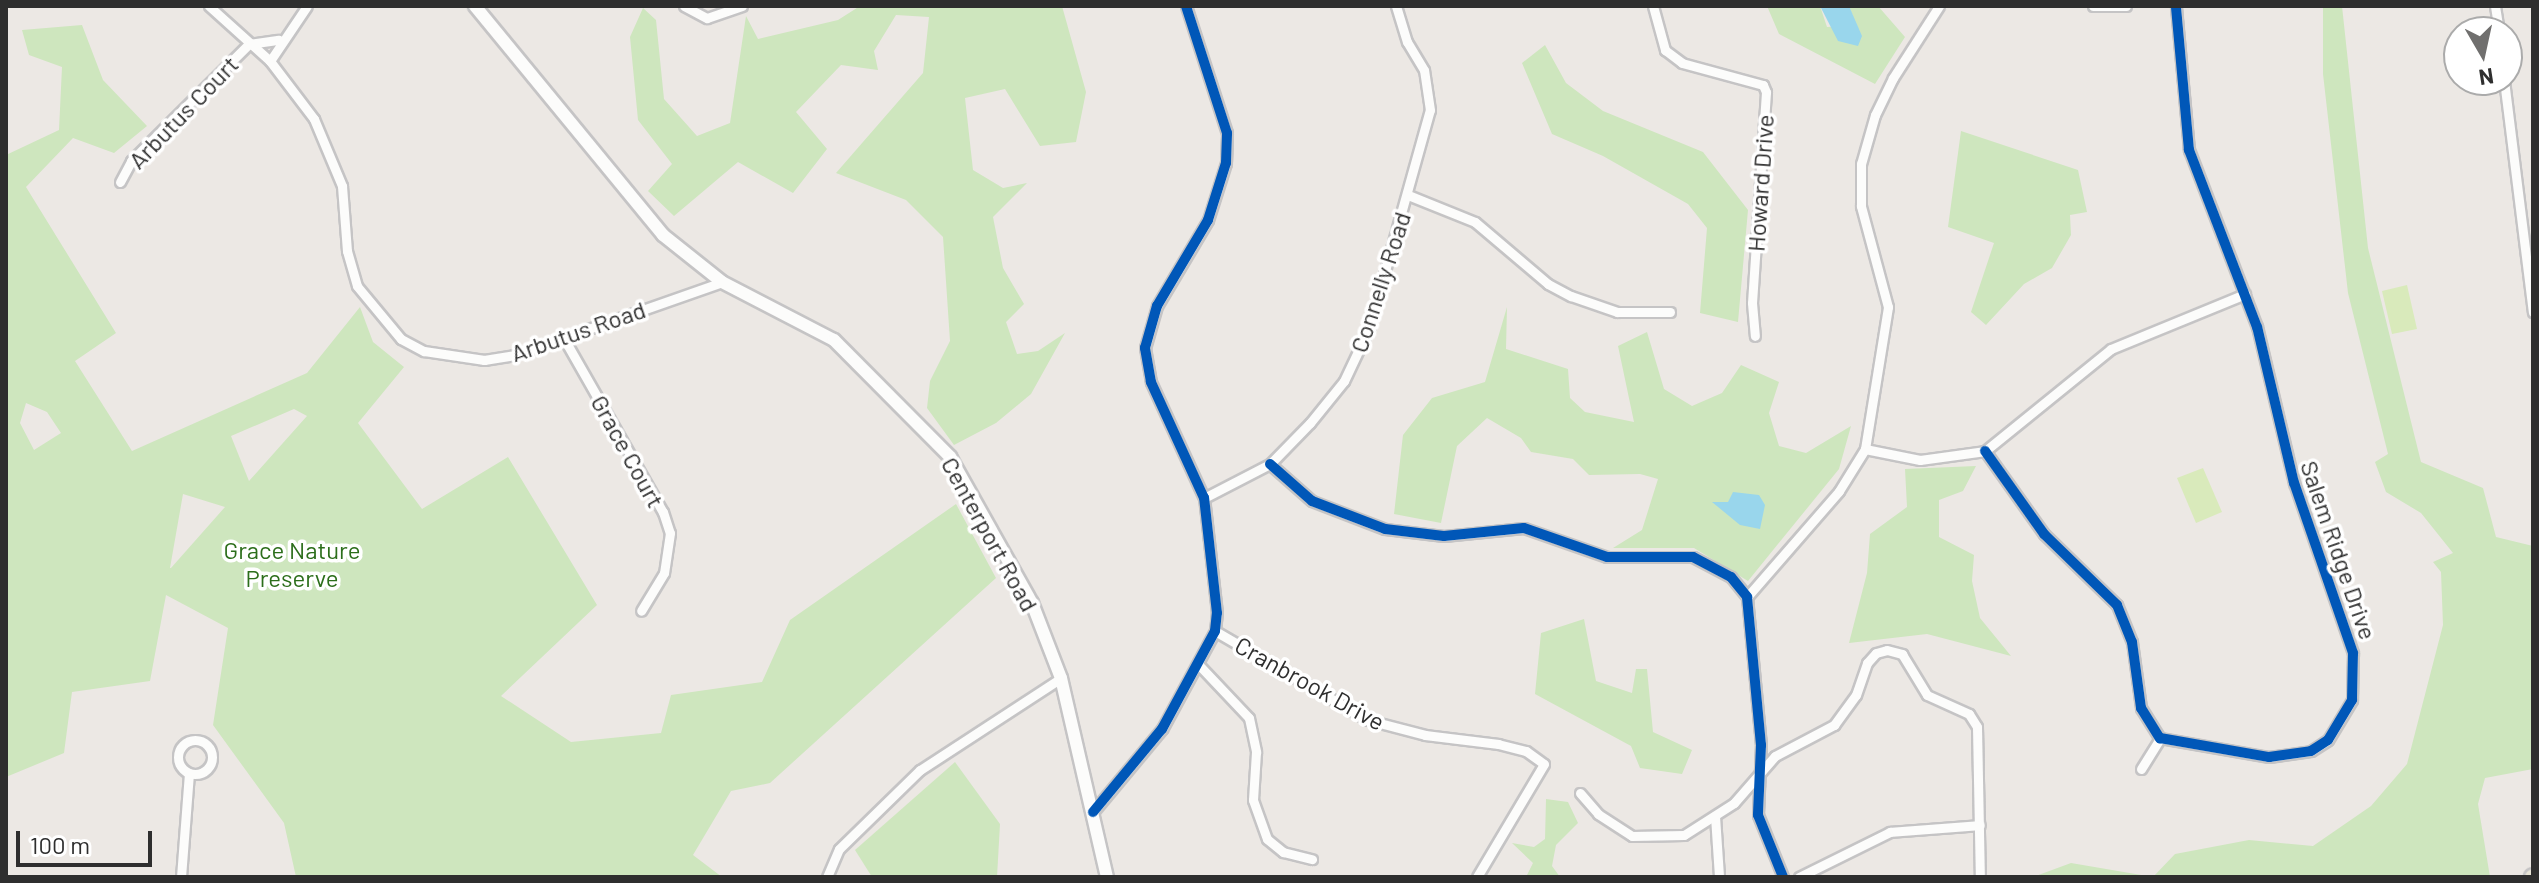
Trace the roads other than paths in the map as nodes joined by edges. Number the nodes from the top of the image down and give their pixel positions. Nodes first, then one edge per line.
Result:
1 (209, 6) edge
2 (307, 6) edge
3 (475, 6) edge
4 (684, 6) edge
5 (742, 6) edge
6 (1186, 6) edge
7 (1396, 6) edge
8 (1653, 6) edge
9 (1939, 6) edge
10 (2093, 6) edge
11 (2126, 6) edge
12 (2176, 6) edge
13 (279, 40) junction
14 (249, 44) junction
15 (270, 61) junction
16 (2506, 96) edge
17 (120, 182) dead end
18 (1408, 195) junction
19 (722, 282) junction
20 (2531, 283) edge
21 (2245, 294) junction
22 (1670, 312) dead end
23 (2533, 312) edge
24 (1755, 336) dead end
25 (563, 337) junction
26 (1865, 449) junction
27 (1985, 451) junction
28 (1270, 464) junction
29 (1204, 498) junction
30 (1747, 597) junction
31 (641, 611) dead end
32 (1215, 631) junction
33 (1198, 664) junction
34 (1061, 678) junction
35 (2160, 738) junction
36 (2141, 769) dead end
37 (189, 773) dead end
38 (1757, 781) junction
39 (1580, 793) dead end
40 (1093, 812) junction
41 (1715, 816) junction
42 (1980, 825) junction
43 (1312, 859) dead end
44 (181, 877) edge
45 (827, 877) edge
46 (1107, 877) edge
47 (1477, 877) edge
48 (1719, 877) edge
49 (1783, 877) edge
50 (1799, 877) edge
51 (1980, 877) edge

1 - 14 street, Arbutus Road
2 - 13 street
3 - 19 main road, Centerport Road
4 - 5 street
6 - 29 street
7 - 18 street, Connelly Road
8 - 24 street, Howard Drive
9 - 26 street
10 - 11 street
12 - 21 street, Salem Ridge Drive
13 - 14 street
13 - 15 street
14 - 15 street, Arbutus Road
14 - 17 street, Arbutus Court
15 - 25 street, Arbutus Road
16 - 20 street
18 - 22 street
18 - 28 street, Connelly Road
19 - 25 street, Arbutus Road
19 - 34 main road, Centerport Road
20 - 23 street
21 - 27 street
21 - 35 street, Salem Ridge Drive
25 - 31 street, Grace Court
26 - 27 street
26 - 30 street
27 - 35 street
28 - 29 street, Connelly Road
28 - 30 street
29 - 32 street
30 - 38 street
32 - 33 street
32 - 47 street, Cranbrook Drive
33 - 40 street
33 - 43 street
34 - 40 main road, Centerport Road
34 - 45 street
35 - 36 street
37 - 44 street
38 - 41 street
38 - 42 street
38 - 49 street
39 - 41 street
40 - 46 main road, Centerport Road
41 - 48 street
42 - 50 street
42 - 51 street

